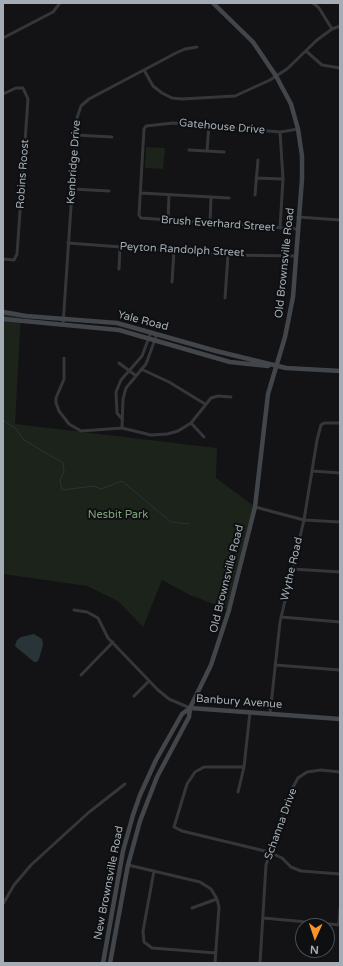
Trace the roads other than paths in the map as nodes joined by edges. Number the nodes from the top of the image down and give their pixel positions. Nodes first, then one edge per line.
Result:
1 (60, 3) edge
2 (213, 3) edge
3 (313, 3) edge
4 (340, 26) edge
5 (332, 29) junction
6 (3, 38) edge
7 (197, 47) dead end
8 (306, 51) junction
9 (340, 68) edge
10 (144, 70) junction
11 (276, 76) junction
12 (26, 84) dead end
13 (23, 88) junction
14 (3, 94) edge
15 (238, 95) junction
16 (239, 100) dead end
17 (209, 126) junction
18 (298, 129) junction
19 (280, 132) junction
20 (76, 134) junction
21 (112, 137) dead end
22 (189, 150) dead end
23 (207, 151) junction
24 (224, 152) dead end
25 (258, 160) dead end
26 (256, 178) junction
27 (283, 179) junction
28 (72, 189) junction
29 (109, 191) dead end
30 (141, 193) junction
31 (170, 195) junction
32 (255, 195) dead end
33 (211, 197) junction
34 (228, 198) dead end
35 (298, 218) junction
36 (168, 220) junction
37 (340, 220) edge
38 (210, 223) junction
39 (280, 228) junction
40 (298, 229) junction
41 (68, 243) junction
42 (120, 247) junction
43 (174, 251) junction
44 (228, 255) junction
45 (295, 256) junction
46 (3, 259) edge
47 (118, 268) dead end
48 (172, 282) dead end
49 (225, 298) dead end
50 (3, 312) edge
51 (63, 318) junction
52 (3, 319) edge
53 (63, 325) junction
54 (150, 332) junction
55 (157, 334) junction
56 (148, 338) junction
57 (155, 340) junction
58 (64, 358) dead end
59 (119, 364) dead end
60 (276, 366) junction
61 (142, 369) junction
62 (130, 371) junction
63 (340, 372) edge
64 (135, 375) junction
65 (231, 397) dead end
66 (205, 404) junction
67 (122, 419) junction
68 (192, 423) junction
69 (340, 423) edge
70 (122, 428) junction
71 (204, 437) dead end
72 (313, 471) junction
73 (340, 473) edge
74 (254, 507) junction
75 (304, 520) junction
76 (340, 522) edge
77 (292, 569) junction
78 (340, 572) edge
79 (74, 610) dead end
80 (281, 617) junction
81 (340, 622) edge
82 (113, 642) junction
83 (275, 665) junction
84 (340, 670) edge
85 (81, 675) dead end
86 (149, 681) junction
87 (134, 696) dead end
88 (190, 708) junction
89 (250, 712) junction
90 (270, 714) junction
91 (340, 719) edge
92 (244, 767) junction
93 (340, 772) edge
94 (125, 784) dead end
95 (238, 792) dead end
96 (270, 852) junction
97 (128, 865) junction
98 (154, 871) junction
99 (340, 874) edge
100 (217, 899) junction
101 (3, 904) edge
102 (192, 908) dead end
103 (340, 908) edge
104 (263, 918) junction
105 (295, 922) edge
106 (339, 924) edge
107 (216, 954) junction
108 (103, 963) edge
109 (110, 963) edge
110 (215, 963) edge
111 (260, 963) edge

1 - 6 street
2 - 11 main road, Old Brownsville Road
3 - 5 street
4 - 5 street
5 - 8 street
7 - 10 street, Kenbridge Drive
8 - 9 street
8 - 11 street
10 - 15 street
10 - 20 street, Kenbridge Drive
11 - 15 street
11 - 18 main road, Old Brownsville Road
12 - 13 street
13 - 14 street
13 - 46 street, Robins Roost
15 - 16 street
17 - 19 street, Gatehouse Drive
17 - 23 street
17 - 30 street, Gatehouse Drive
18 - 19 street, Gatehouse Drive
18 - 35 main road, Old Brownsville Road
19 - 27 street
20 - 21 street
20 - 28 street, Kenbridge Drive
22 - 23 street
23 - 24 street
25 - 26 street
26 - 27 street
26 - 32 street
27 - 39 street
28 - 29 street
28 - 41 street, Kenbridge Drive
30 - 31 street
30 - 36 street, Brush Everhard Street
31 - 33 street
31 - 36 street
33 - 34 street
33 - 38 street
35 - 37 street
35 - 40 main road, Old Brownsville Road
36 - 38 street, Brush Everhard Street
38 - 39 street, Brush Everhard Street
39 - 40 street, Brush Everhard Street
40 - 45 main road, Old Brownsville Road
41 - 42 street, Peyton Randolph Street
41 - 51 street, Kenbridge Drive
42 - 43 street, Peyton Randolph Street
42 - 47 street
43 - 44 street, Peyton Randolph Street
43 - 48 street
44 - 45 street, Peyton Randolph Street
44 - 49 street
45 - 60 main road, Old Brownsville Road
50 - 51 main road, Yale Road
51 - 53 street, Kenbridge Drive
51 - 54 main road, Yale Road
52 - 53 main road, Yale Road
53 - 56 main road, Yale Road
54 - 55 main road, Yale Road
54 - 56 street
55 - 57 street
55 - 60 main road, Yale Road
56 - 57 main road, Yale Road
56 - 62 street
57 - 60 main road, Yale Road
57 - 61 street
58 - 70 street
59 - 62 street
60 - 63 main road, Yale Road
60 - 74 main road, Old Brownsville Road
61 - 64 street
61 - 66 street
62 - 64 street
62 - 67 street
64 - 67 street
65 - 66 street
66 - 68 street
67 - 70 street
68 - 70 street
68 - 71 street
69 - 72 street, Wythe Road
72 - 73 street
72 - 75 street, Wythe Road
74 - 75 street
74 - 88 main road, Old Brownsville Road
75 - 76 street
75 - 77 street, Wythe Road
77 - 78 street
77 - 80 street, Wythe Road
79 - 82 street, Banbury Avenue
80 - 81 street
80 - 83 street, Wythe Road
82 - 85 street
82 - 86 street, Banbury Avenue
83 - 84 street
83 - 90 street, Wythe Road
86 - 87 street
86 - 88 street, Banbury Avenue
88 - 89 main road, Banbury Avenue
88 - 97 main road, New Brownsville Road
88 - 108 main road, New Brownsville Road
89 - 90 main road, Banbury Avenue
89 - 92 street
90 - 91 main road, Banbury Avenue
92 - 95 street
92 - 96 street
93 - 96 street, Schanna Drive
94 - 101 street
96 - 99 street
96 - 104 street, Schanna Drive
97 - 98 street
97 - 109 main road, New Brownsville Road
98 - 100 street
98 - 107 street
100 - 102 street
100 - 107 street
103 - 106 street
104 - 105 street
104 - 111 street, Schanna Drive
107 - 110 street

